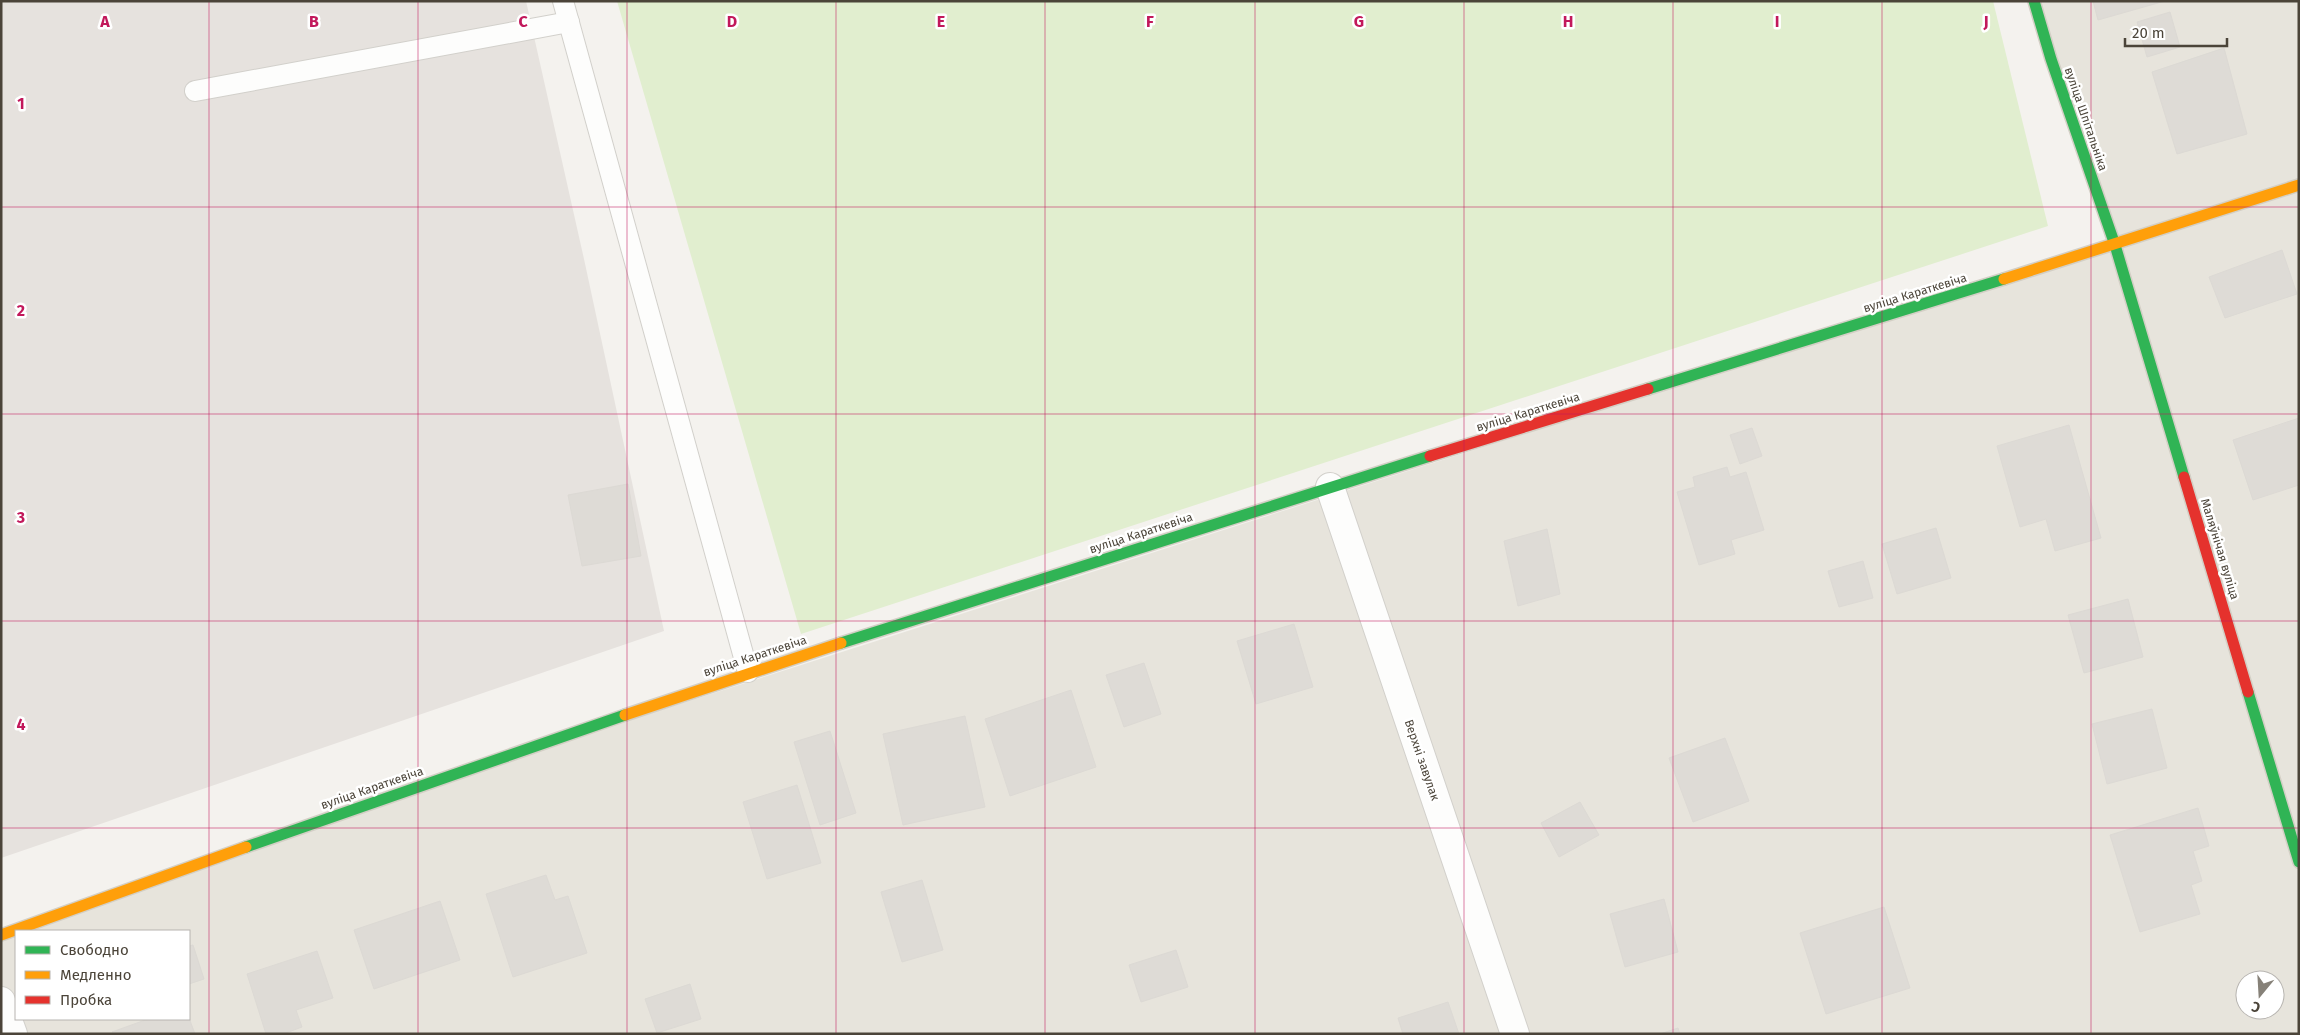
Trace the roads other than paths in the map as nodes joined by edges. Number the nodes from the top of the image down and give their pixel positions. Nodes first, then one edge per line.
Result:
1 (563, 1) edge
2 (2034, 1) edge
3 (569, 22) junction
4 (195, 91) dead end
5 (2299, 185) edge
6 (2115, 245) junction
7 (1330, 487) junction
8 (748, 672) junction
9 (2299, 862) edge
10 (1, 935) edge
11 (1, 1001) edge
12 (13, 1034) edge
13 (1514, 1034) edge

1 - 3 lane
2 - 6 street, вуліца Шпітальніка
3 - 4 lane
3 - 8 lane
5 - 6 street, вуліца Караткевіча
6 - 7 street, вуліца Караткевіча
6 - 9 street, Маляўнічая вуліца
7 - 8 street, вуліца Караткевіча
7 - 13 street, Верхні завулак
8 - 10 street, вуліца Караткевіча
11 - 12 street

